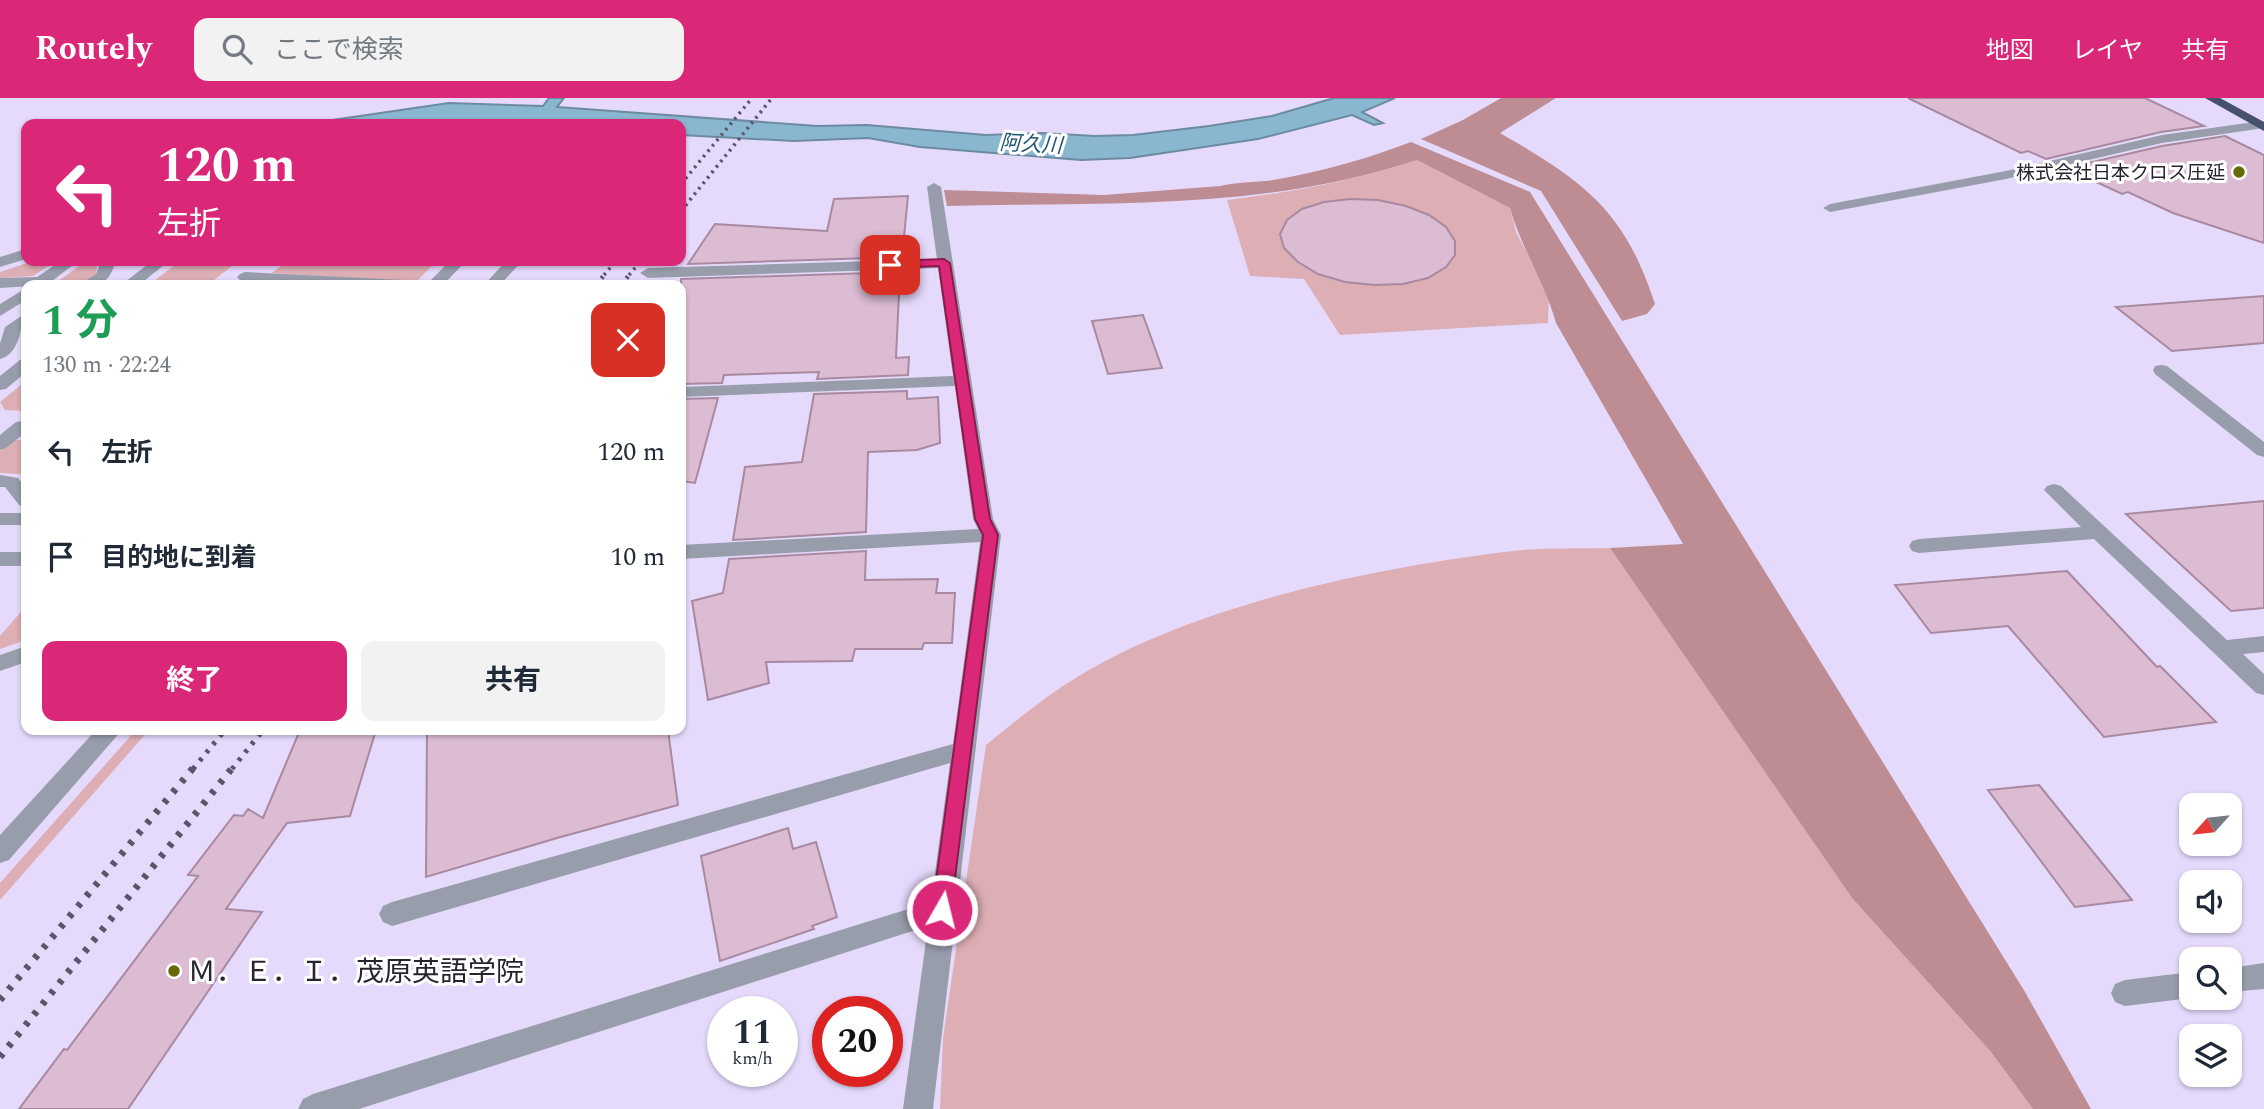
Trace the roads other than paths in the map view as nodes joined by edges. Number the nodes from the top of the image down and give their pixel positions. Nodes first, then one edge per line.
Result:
1 (2211, 98) edge
2 (2263, 126) edge
3 (934, 187) dead end
4 (1830, 208) dead end
5 (21, 256) edge
6 (0, 262) edge
7 (944, 263) junction
8 (63, 266) edge
9 (106, 266) edge
10 (154, 266) edge
11 (257, 266) edge
12 (453, 266) edge
13 (509, 266) edge
14 (648, 274) dead end
15 (44, 280) edge
16 (96, 280) edge
17 (136, 280) edge
18 (241, 280) edge
19 (439, 280) edge
20 (497, 280) edge
21 (0, 283) edge
22 (21, 284) edge
23 (21, 298) edge
24 (0, 311) edge
25 (21, 321) edge
26 (0, 354) edge
27 (21, 368) edge
28 (2161, 370) dead end
29 (962, 381) junction
30 (0, 385) edge
31 (686, 392) edge
32 (0, 425) edge
33 (21, 427) edge
34 (21, 429) edge
35 (0, 444) edge
36 (2264, 451) edge
37 (0, 481) edge
38 (2054, 490) dead end
39 (21, 496) edge
40 (0, 519) edge
41 (21, 519) edge
42 (2100, 532) junction
43 (990, 535) junction
44 (1919, 545) dead end
45 (686, 551) edge
46 (0, 559) edge
47 (21, 559) edge
48 (2264, 644) edge
49 (2224, 648) junction
50 (21, 656) edge
51 (0, 663) edge
52 (2264, 687) edge
53 (105, 735) edge
54 (964, 750) junction
55 (0, 852) edge
56 (942, 910) junction
57 (392, 914) dead end
58 (2264, 976) edge
59 (2242, 979) edge
60 (2179, 986) edge
61 (2125, 993) dead end
62 (313, 1109) edge
63 (918, 1109) edge

1 - 2 highway
2 - 4 street
3 - 7 street
5 - 6 street
7 - 14 street
7 - 29 street
8 - 15 street
9 - 16 street
10 - 17 street
11 - 18 street
12 - 19 street
13 - 20 street
21 - 22 street
23 - 24 street
25 - 26 street
27 - 30 street
28 - 36 street
29 - 31 street
29 - 43 street
32 - 33 street
34 - 35 street
37 - 39 street
38 - 42 street
40 - 41 street
42 - 44 street
42 - 49 street
43 - 45 street
43 - 54 street
46 - 47 street
48 - 49 street
49 - 52 street
50 - 51 street
53 - 55 street
54 - 56 street
54 - 57 street
56 - 62 street
56 - 63 street
58 - 59 street
60 - 61 street

